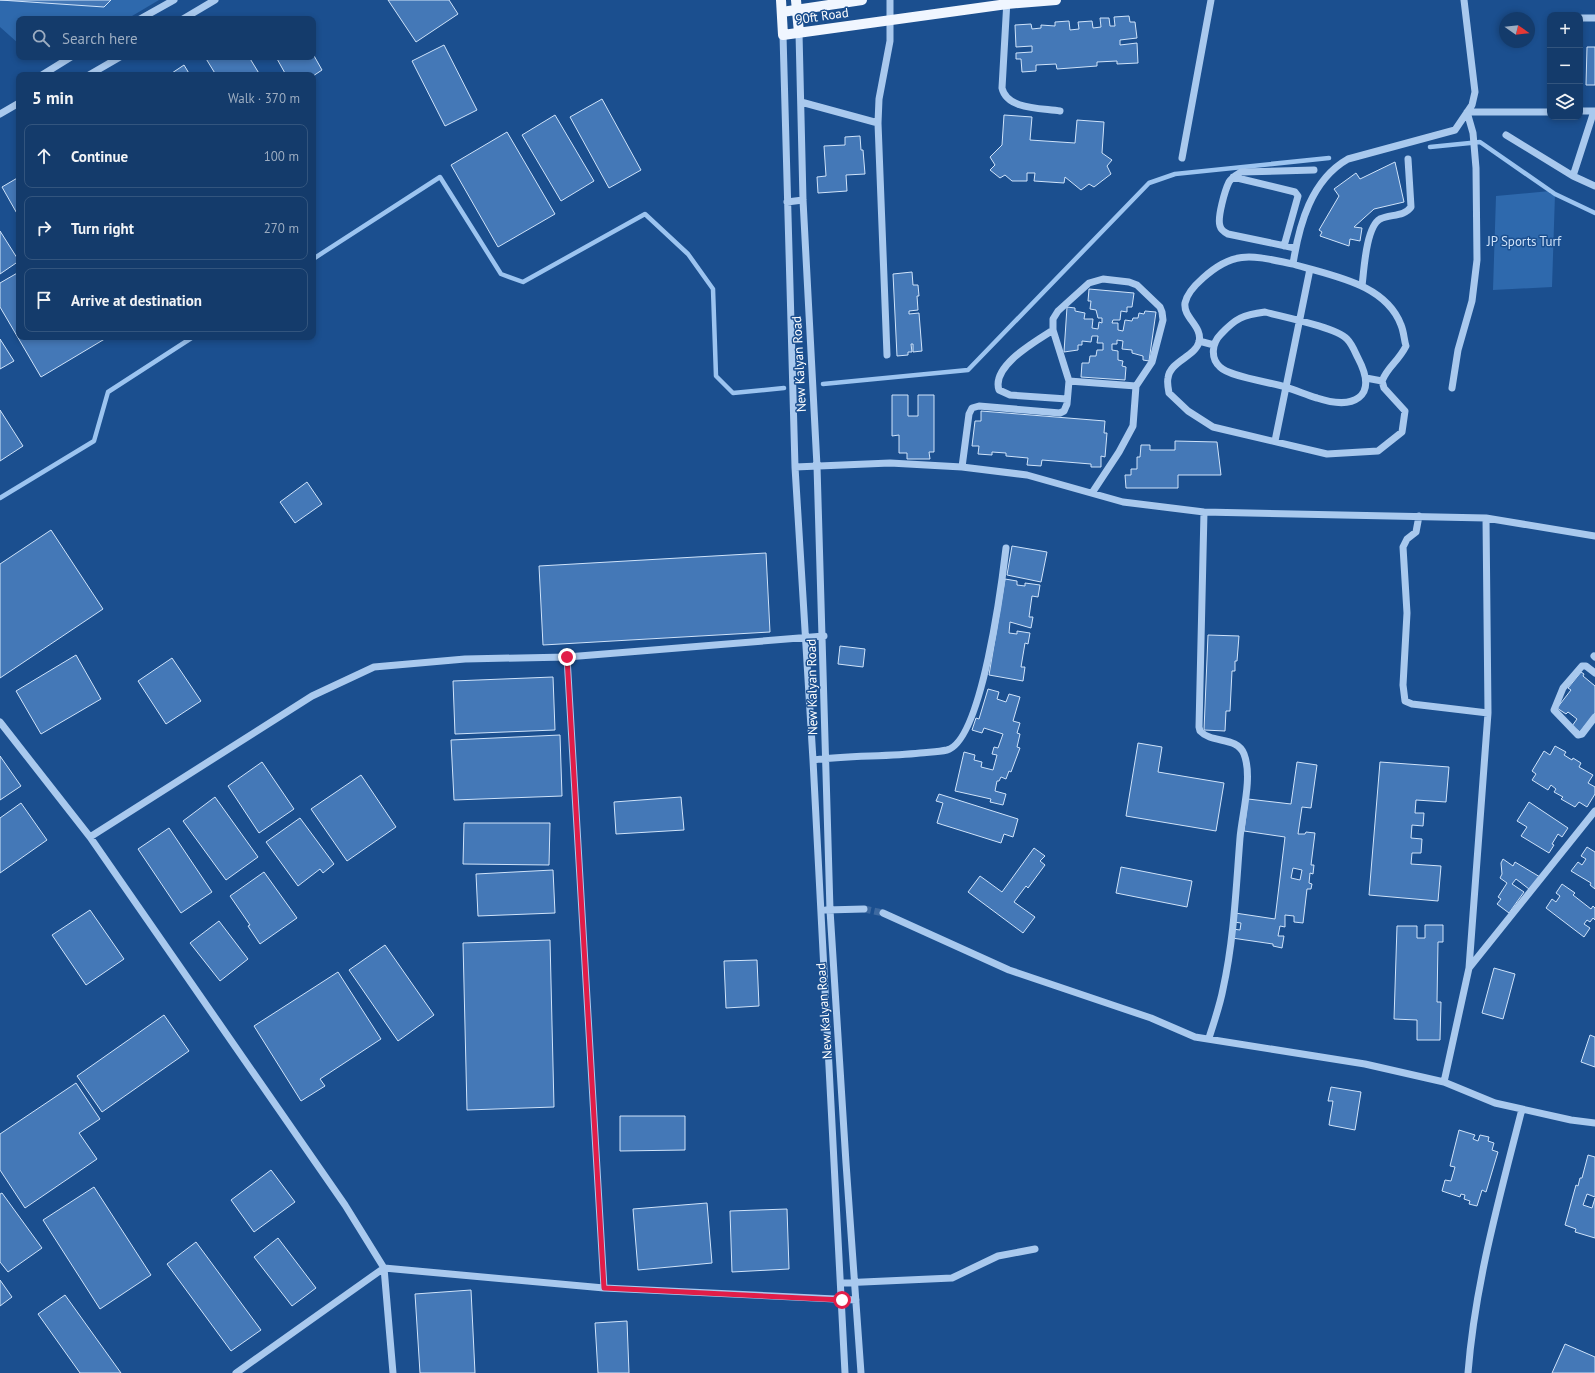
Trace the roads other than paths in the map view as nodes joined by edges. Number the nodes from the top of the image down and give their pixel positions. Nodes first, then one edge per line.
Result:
1 (174, 0) edge
2 (215, 0) edge
3 (781, 0) edge
4 (862, 0) edge
5 (890, 0) edge
6 (1056, 0) edge
7 (1211, 0) edge
8 (1464, 0) edge
9 (1007, 2) edge
10 (797, 5) edge
11 (782, 12) junction
12 (145, 16) edge
13 (188, 16) edge
14 (1583, 18) edge
15 (1595, 18) edge
16 (891, 19) junction
17 (798, 33) junction
18 (783, 35) junction
19 (66, 60) edge
20 (115, 60) edge
21 (47, 72) edge
22 (95, 72) edge
23 (801, 102) junction
24 (16, 104) edge
25 (1060, 111) dead end
26 (1583, 111) edge
27 (1595, 111) edge
28 (1467, 112) junction
29 (1547, 112) edge
30 (0, 114) edge
31 (878, 123) junction
32 (1506, 134) dead end
33 (1182, 158) dead end
34 (1408, 160) dead end
35 (1314, 170) dead end
36 (1573, 176) junction
37 (1234, 177) junction
38 (1595, 186) edge
39 (803, 200) junction
40 (787, 202) junction
41 (1284, 246) junction
42 (1296, 248) junction
43 (1293, 264) junction
44 (1310, 269) junction
45 (1362, 286) junction
46 (1298, 321) junction
47 (1053, 330) junction
48 (1199, 341) junction
49 (1214, 345) junction
50 (887, 355) dead end
51 (1366, 378) junction
52 (1069, 381) junction
53 (1382, 381) junction
54 (1136, 386) junction
55 (1286, 387) junction
56 (1452, 388) dead end
57 (1067, 399) junction
58 (1275, 441) junction
59 (817, 466) junction
60 (795, 467) junction
61 (962, 467) junction
62 (1092, 493) junction
63 (1204, 512) junction
64 (1419, 516) junction
65 (1486, 518) junction
66 (1595, 536) edge
67 (1006, 548) dead end
68 (824, 636) junction
69 (806, 638) junction
70 (567, 657) junction
71 (1595, 673) edge
72 (1488, 713) junction
73 (1595, 717) edge
74 (0, 722) edge
75 (826, 758) junction
76 (813, 760) junction
77 (1595, 810) edge
78 (90, 837) junction
79 (864, 909) tunnel mouth
80 (820, 910) junction
81 (830, 910) junction
82 (883, 913) tunnel mouth
83 (1470, 968) junction
84 (1209, 1038) junction
85 (1444, 1082) junction
86 (1522, 1109) junction
87 (1595, 1123) edge
88 (846, 1163) junction
89 (834, 1164) junction
90 (1035, 1249) dead end
91 (384, 1268) junction
92 (855, 1282) junction
93 (841, 1284) junction
94 (604, 1288) junction
95 (842, 1300) junction
96 (856, 1300) junction
97 (236, 1373) edge
98 (393, 1373) edge
99 (845, 1373) edge
100 (861, 1373) edge
101 (1468, 1373) edge

1 - 12 street
2 - 13 street
3 - 11 main road, New Kalyan Road
4 - 10 main road, 90ft Road
5 - 16 street
6 - 9 main road, 90ft Road
7 - 33 street
8 - 28 street
9 - 16 main road, 90ft Road
9 - 25 street
10 - 11 main road, 90ft Road
10 - 17 main road, New Kalyan Road
11 - 18 main road, New Kalyan Road
14 - 15 street
16 - 17 main road, 90ft Road
16 - 31 street
17 - 18 main road, 90ft Road
17 - 23 street, New Kalyan Road
18 - 40 street, New Kalyan Road
19 - 21 street
20 - 22 street
23 - 31 street
23 - 39 street, New Kalyan Road
24 - 30 street
26 - 27 street
27 - 36 street
28 - 29 street
28 - 42 street
28 - 56 street
31 - 50 street
32 - 36 street
34 - 45 street
35 - 37 street
36 - 38 street
37 - 41 street
37 - 41 street
39 - 40 street
39 - 59 street, New Kalyan Road
40 - 60 street, New Kalyan Road
41 - 42 street
42 - 43 street
43 - 44 street
43 - 48 street
44 - 45 street
44 - 46 street
45 - 53 street
46 - 49 street
46 - 51 street
46 - 55 street
47 - 52 street
47 - 54 street
47 - 57 street
48 - 49 street
48 - 58 street
49 - 55 street
51 - 53 street
51 - 55 street
52 - 54 street
52 - 57 street
53 - 58 street
54 - 62 street
55 - 58 street
57 - 61 street
59 - 60 street
59 - 61 street
59 - 68 street, New Kalyan Road
60 - 69 street, New Kalyan Road
61 - 62 street
62 - 63 street
63 - 64 street
63 - 84 street
64 - 65 street
64 - 72 street
65 - 66 street
65 - 72 street
67 - 75 street
68 - 69 street
68 - 75 street, New Kalyan Road
69 - 70 street
69 - 76 street, New Kalyan Road
70 - 78 street
70 - 94 street
71 - 73 street
72 - 83 street
74 - 78 street
75 - 76 street
75 - 81 street, New Kalyan Road
76 - 80 street, New Kalyan Road
77 - 83 street
78 - 91 street
79 - 81 street
80 - 81 street
80 - 89 street, New Kalyan Road
81 - 88 street, New Kalyan Road
82 - 84 street
83 - 85 street
84 - 85 street
85 - 86 street
86 - 87 street
86 - 101 street
88 - 89 street
88 - 92 street, New Kalyan Road
89 - 93 street, New Kalyan Road
90 - 92 street
91 - 94 street
91 - 97 street
91 - 98 street
92 - 93 street
92 - 96 street, New Kalyan Road
93 - 95 street, New Kalyan Road
94 - 95 street
95 - 96 street
95 - 99 street, New Kalyan Road
96 - 100 street, New Kalyan Road

